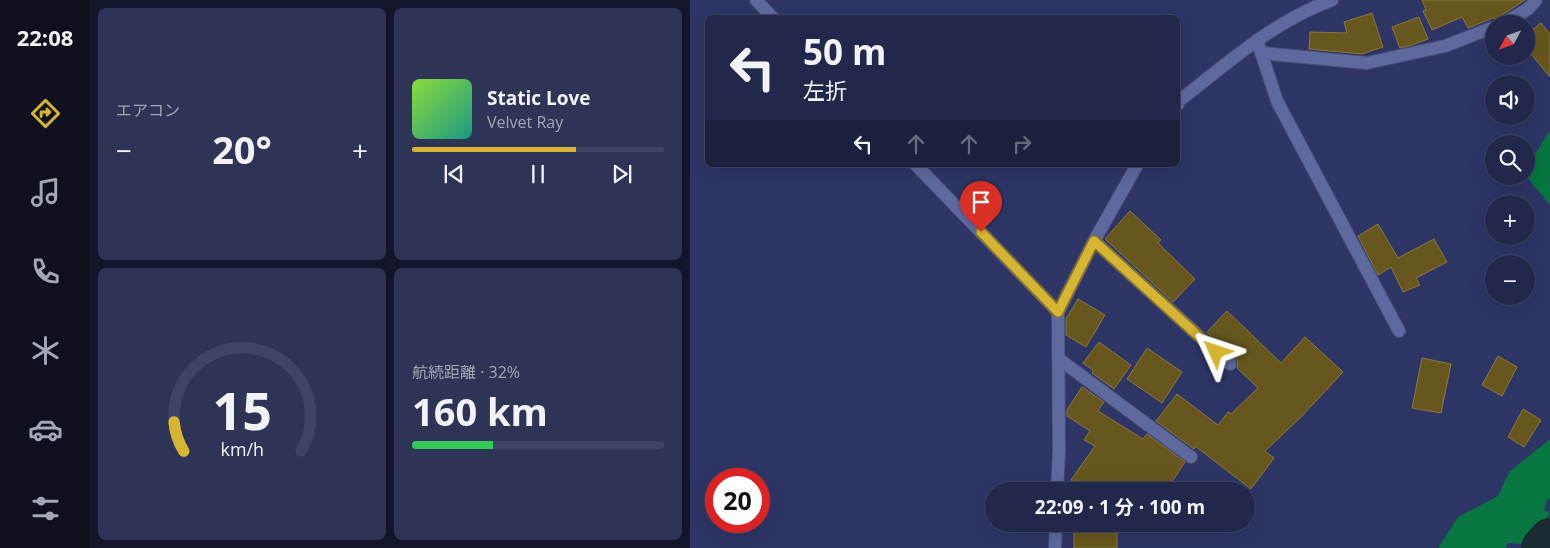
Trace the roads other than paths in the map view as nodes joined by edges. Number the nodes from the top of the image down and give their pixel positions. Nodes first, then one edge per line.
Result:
1 (756, 0) edge
2 (1332, 0) edge
3 (1536, 0) edge
4 (770, 15) edge
5 (1518, 15) edge
6 (1485, 30) edge
7 (1257, 40) junction
8 (1261, 53) junction
9 (1180, 100) edge
10 (918, 167) edge
11 (1136, 167) edge
12 (1094, 241) junction
13 (1058, 312) junction
14 (1399, 331) dead end
15 (1059, 359) junction
16 (1230, 364) dead end
17 (1191, 457) dead end
18 (1057, 482) edge
19 (1056, 532) edge
20 (1055, 548) edge

1 - 4 street
2 - 7 street
3 - 5 street
6 - 8 street
7 - 8 street
7 - 9 street
8 - 14 street
10 - 13 street
11 - 12 street
12 - 13 street
12 - 16 street
13 - 15 street
15 - 17 street
15 - 18 street
19 - 20 street

